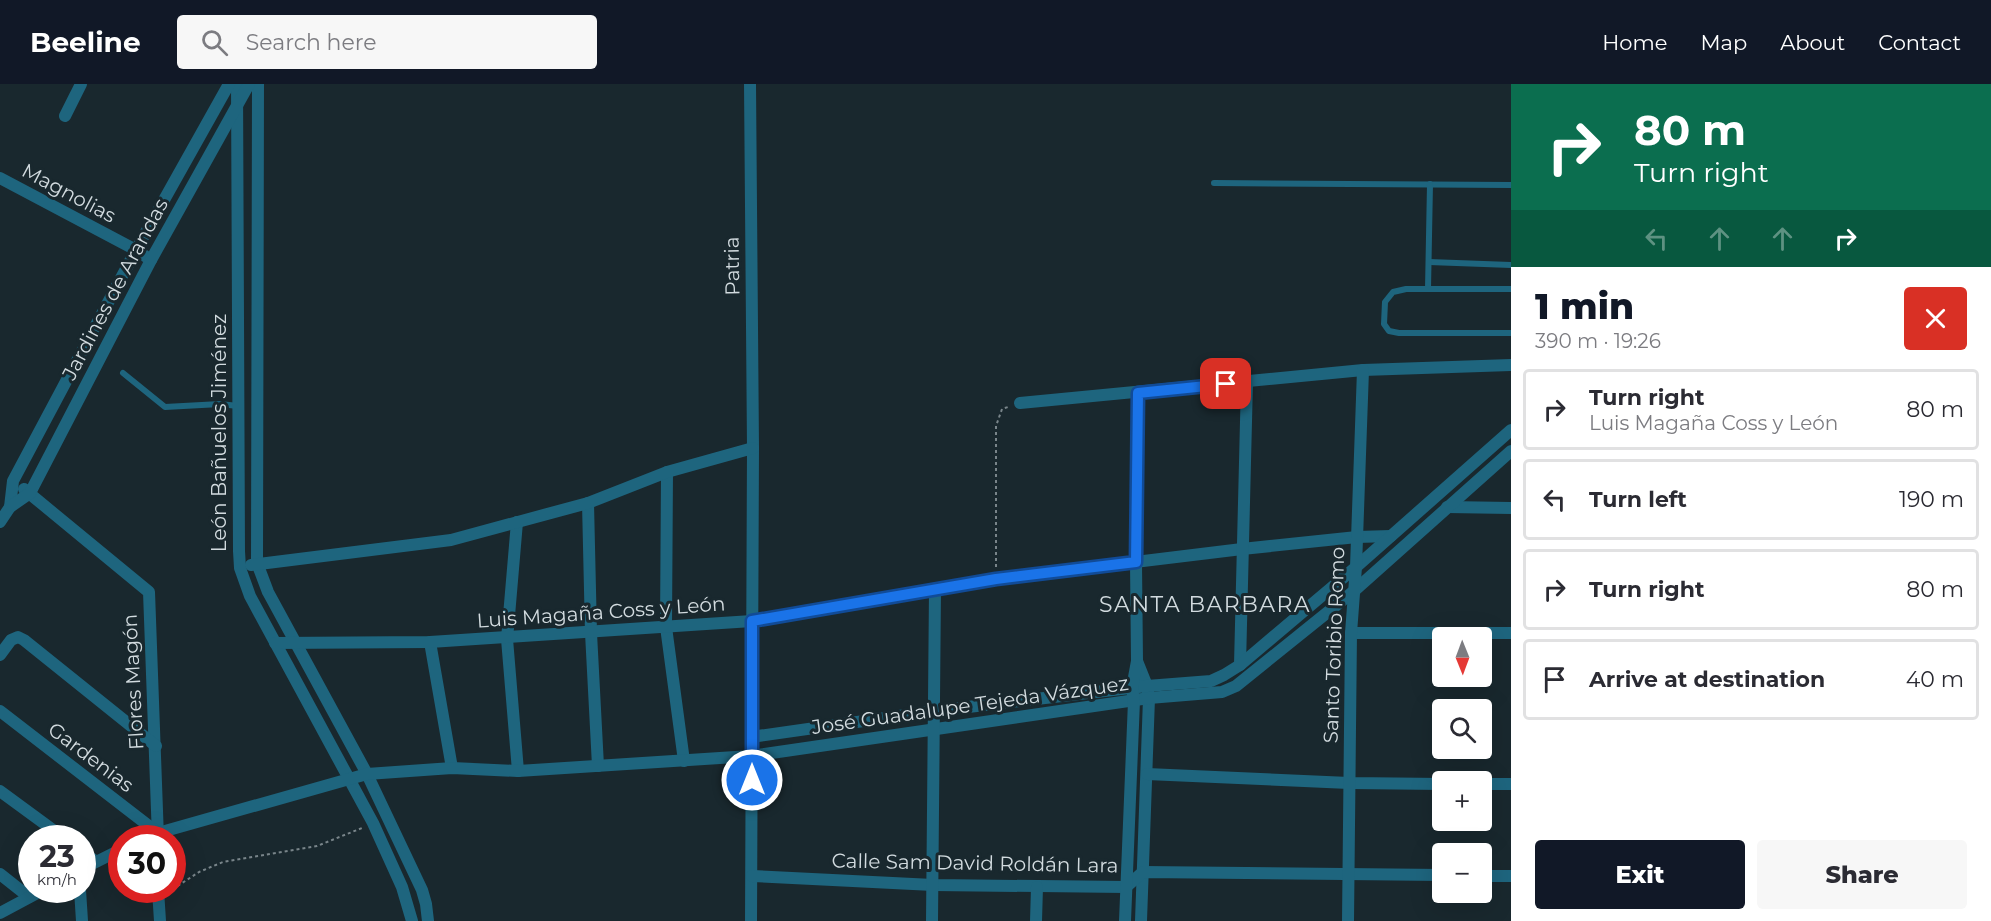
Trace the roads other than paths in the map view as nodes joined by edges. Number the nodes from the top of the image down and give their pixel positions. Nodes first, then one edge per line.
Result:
1 (81, 84) edge
2 (229, 84) edge
3 (237, 84) edge
4 (249, 84) edge
5 (258, 84) edge
6 (750, 84) edge
7 (237, 107) junction
8 (65, 116) dead end
9 (0, 178) edge
10 (1214, 183) dead end
11 (1430, 184) junction
12 (1511, 185) edge
13 (170, 190) junction
14 (185, 199) junction
15 (135, 250) junction
16 (151, 260) junction
17 (1429, 262) junction
18 (1511, 265) edge
19 (1428, 289) junction
20 (1511, 289) edge
21 (1511, 333) edge
22 (1511, 365) edge
23 (1363, 370) junction
24 (123, 373) dead end
25 (1247, 381) junction
26 (1138, 393) junction
27 (1020, 403) road end
28 (238, 406) junction
29 (1511, 430) edge
30 (753, 448) junction
31 (1511, 451) edge
32 (668, 472) junction
33 (13, 481) junction
34 (30, 493) junction
35 (588, 503) junction
36 (10, 507) junction
37 (1448, 507) junction
38 (1511, 508) edge
39 (0, 522) edge
40 (517, 522) junction
41 (1391, 536) junction
42 (1357, 537) junction
43 (1242, 549) junction
44 (1136, 562) junction
45 (257, 564) junction
46 (1356, 567) junction
47 (240, 568) junction
48 (935, 589) junction
49 (1354, 591) junction
50 (752, 621) junction
51 (666, 627) junction
52 (591, 633) junction
53 (1351, 633) junction
54 (1511, 633) edge
55 (507, 639) junction
56 (296, 642) junction
57 (430, 642) junction
58 (275, 643) junction
59 (0, 656) edge
60 (1137, 662) junction
61 (1240, 665) junction
62 (1148, 692) junction
63 (1133, 694) junction
64 (0, 711) edge
65 (934, 711) junction
66 (934, 729) junction
67 (751, 737) junction
68 (156, 746) junction
69 (751, 756) junction
70 (684, 761) junction
71 (598, 766) junction
72 (452, 768) junction
73 (518, 771) junction
74 (367, 774) junction
75 (1147, 774) junction
76 (349, 778) junction
77 (1349, 783) junction
78 (1432, 784) edge
79 (1492, 784) edge
80 (1511, 784) edge
81 (0, 791) edge
82 (46, 825) edge
83 (144, 825) edge
84 (158, 825) edge
85 (186, 827) edge
86 (1143, 872) junction
87 (1349, 873) junction
88 (0, 874) edge
89 (1432, 875) edge
90 (752, 876) junction
91 (1492, 876) edge
92 (1511, 876) edge
93 (933, 885) junction
94 (1037, 887) junction
95 (1126, 887) junction
96 (18, 888) edge
97 (18, 903) edge
98 (81, 903) edge
99 (159, 903) edge
100 (426, 904) junction
101 (13, 906) junction
102 (0, 913) edge
103 (411, 916) edge
104 (14, 921) edge
105 (82, 921) edge
106 (160, 921) edge
107 (428, 921) edge
108 (751, 921) edge
109 (932, 921) edge
110 (1036, 921) edge
111 (1125, 921) edge
112 (1141, 921) edge
113 (1348, 921) edge

1 - 8 street
2 - 13 street, Jardines de Arandas
3 - 7 street, León Bañuelos Jiménez
4 - 7 street, Jardines de Arandas
5 - 45 street, León Bañuelos Jiménez
6 - 30 street, Patria
7 - 14 street, Jardines de Arandas
7 - 28 street, León Bañuelos Jiménez
9 - 15 street, Magnolias
10 - 11 lane
11 - 12 lane
11 - 17 lane
13 - 14 street
13 - 15 street, Jardines de Arandas
14 - 16 street, Jardines de Arandas
15 - 16 street, Magnolias
15 - 33 street, Jardines de Arandas
16 - 34 street, Jardines de Arandas
17 - 18 lane
17 - 19 lane
19 - 20 lane
19 - 21 lane
22 - 23 street
23 - 25 street
23 - 42 street, Santo Toribio Romo
24 - 28 lane
25 - 26 street
25 - 43 street
26 - 27 street
26 - 44 street
28 - 47 street, León Bañuelos Jiménez
29 - 41 street, José Guadalupe Tejeda Vázquez
30 - 32 street
30 - 50 street, Patria
31 - 37 street, José Guadalupe Tejeda Vázquez
32 - 35 street
32 - 51 street
33 - 34 street, Flores Magón
33 - 36 street, Jardines de Arandas
34 - 36 street, Jardines de Arandas
34 - 68 street, Flores Magón
35 - 40 street
35 - 52 street
36 - 39 street, Jardines de Arandas
37 - 38 street
37 - 49 street, José Guadalupe Tejeda Vázquez
40 - 45 street
40 - 55 street
41 - 42 street, Luis Magaña Coss y León
41 - 46 street, José Guadalupe Tejeda Vázquez
42 - 43 street, Luis Magaña Coss y León
42 - 46 street, Santo Toribio Romo
43 - 44 street, Luis Magaña Coss y León
43 - 61 street
44 - 48 street, Luis Magaña Coss y León
44 - 60 street
45 - 47 street
45 - 56 street, León Bañuelos Jiménez
46 - 49 street, Santo Toribio Romo
46 - 61 street, José Guadalupe Tejeda Vázquez
47 - 58 street, León Bañuelos Jiménez
48 - 50 street, Luis Magaña Coss y León
48 - 65 street
49 - 53 street, Santo Toribio Romo
49 - 62 street, José Guadalupe Tejeda Vázquez
50 - 51 street, Luis Magaña Coss y León
50 - 67 street, Patria
51 - 52 street, Luis Magaña Coss y León
51 - 70 street
52 - 55 street, Luis Magaña Coss y León
52 - 71 street
53 - 54 street
53 - 77 street, Santo Toribio Romo
55 - 57 street, Luis Magaña Coss y León
55 - 73 street
56 - 57 street, Luis Magaña Coss y León
56 - 58 street, Luis Magaña Coss y León
56 - 74 street, León Bañuelos Jiménez
57 - 72 street
58 - 76 street, León Bañuelos Jiménez
59 - 68 street
60 - 62 street
60 - 63 street
61 - 62 street, José Guadalupe Tejeda Vázquez
62 - 63 street, José Guadalupe Tejeda Vázquez
62 - 75 street
63 - 65 street, José Guadalupe Tejeda Vázquez
63 - 66 street, José Guadalupe Tejeda Vázquez
63 - 95 street
64 - 83 street, Gardenias
65 - 66 street
65 - 67 street, José Guadalupe Tejeda Vázquez
66 - 69 street, José Guadalupe Tejeda Vázquez
66 - 93 street
67 - 69 street, Patria
68 - 84 street, Flores Magón
69 - 70 street, José Guadalupe Tejeda Vázquez
69 - 90 street, Patria
70 - 71 street, José Guadalupe Tejeda Vázquez
71 - 73 street, José Guadalupe Tejeda Vázquez
72 - 73 street, José Guadalupe Tejeda Vázquez
72 - 74 street, José Guadalupe Tejeda Vázquez
74 - 76 street, José Guadalupe Tejeda Vázquez
74 - 100 street, León Bañuelos Jiménez
75 - 77 street
75 - 86 street
76 - 85 street, José Guadalupe Tejeda Vázquez
76 - 103 street, León Bañuelos Jiménez
77 - 78 street
77 - 87 street, Santo Toribio Romo
79 - 80 street
81 - 82 street
86 - 87 street, Calle Sam David Roldán Lara
86 - 95 street, Calle Sam David Roldán Lara
86 - 112 street
87 - 89 street, Calle Sam David Roldán Lara
87 - 113 street, Santo Toribio Romo
88 - 96 street
90 - 93 street, Calle Sam David Roldán Lara
90 - 108 street, Patria
91 - 92 street
93 - 94 street, Calle Sam David Roldán Lara
93 - 109 street
94 - 95 street, Calle Sam David Roldán Lara
94 - 110 street
95 - 111 street
97 - 101 street
98 - 105 street
99 - 106 street
100 - 103 street
100 - 107 street, León Bañuelos Jiménez
101 - 102 street
101 - 104 street

